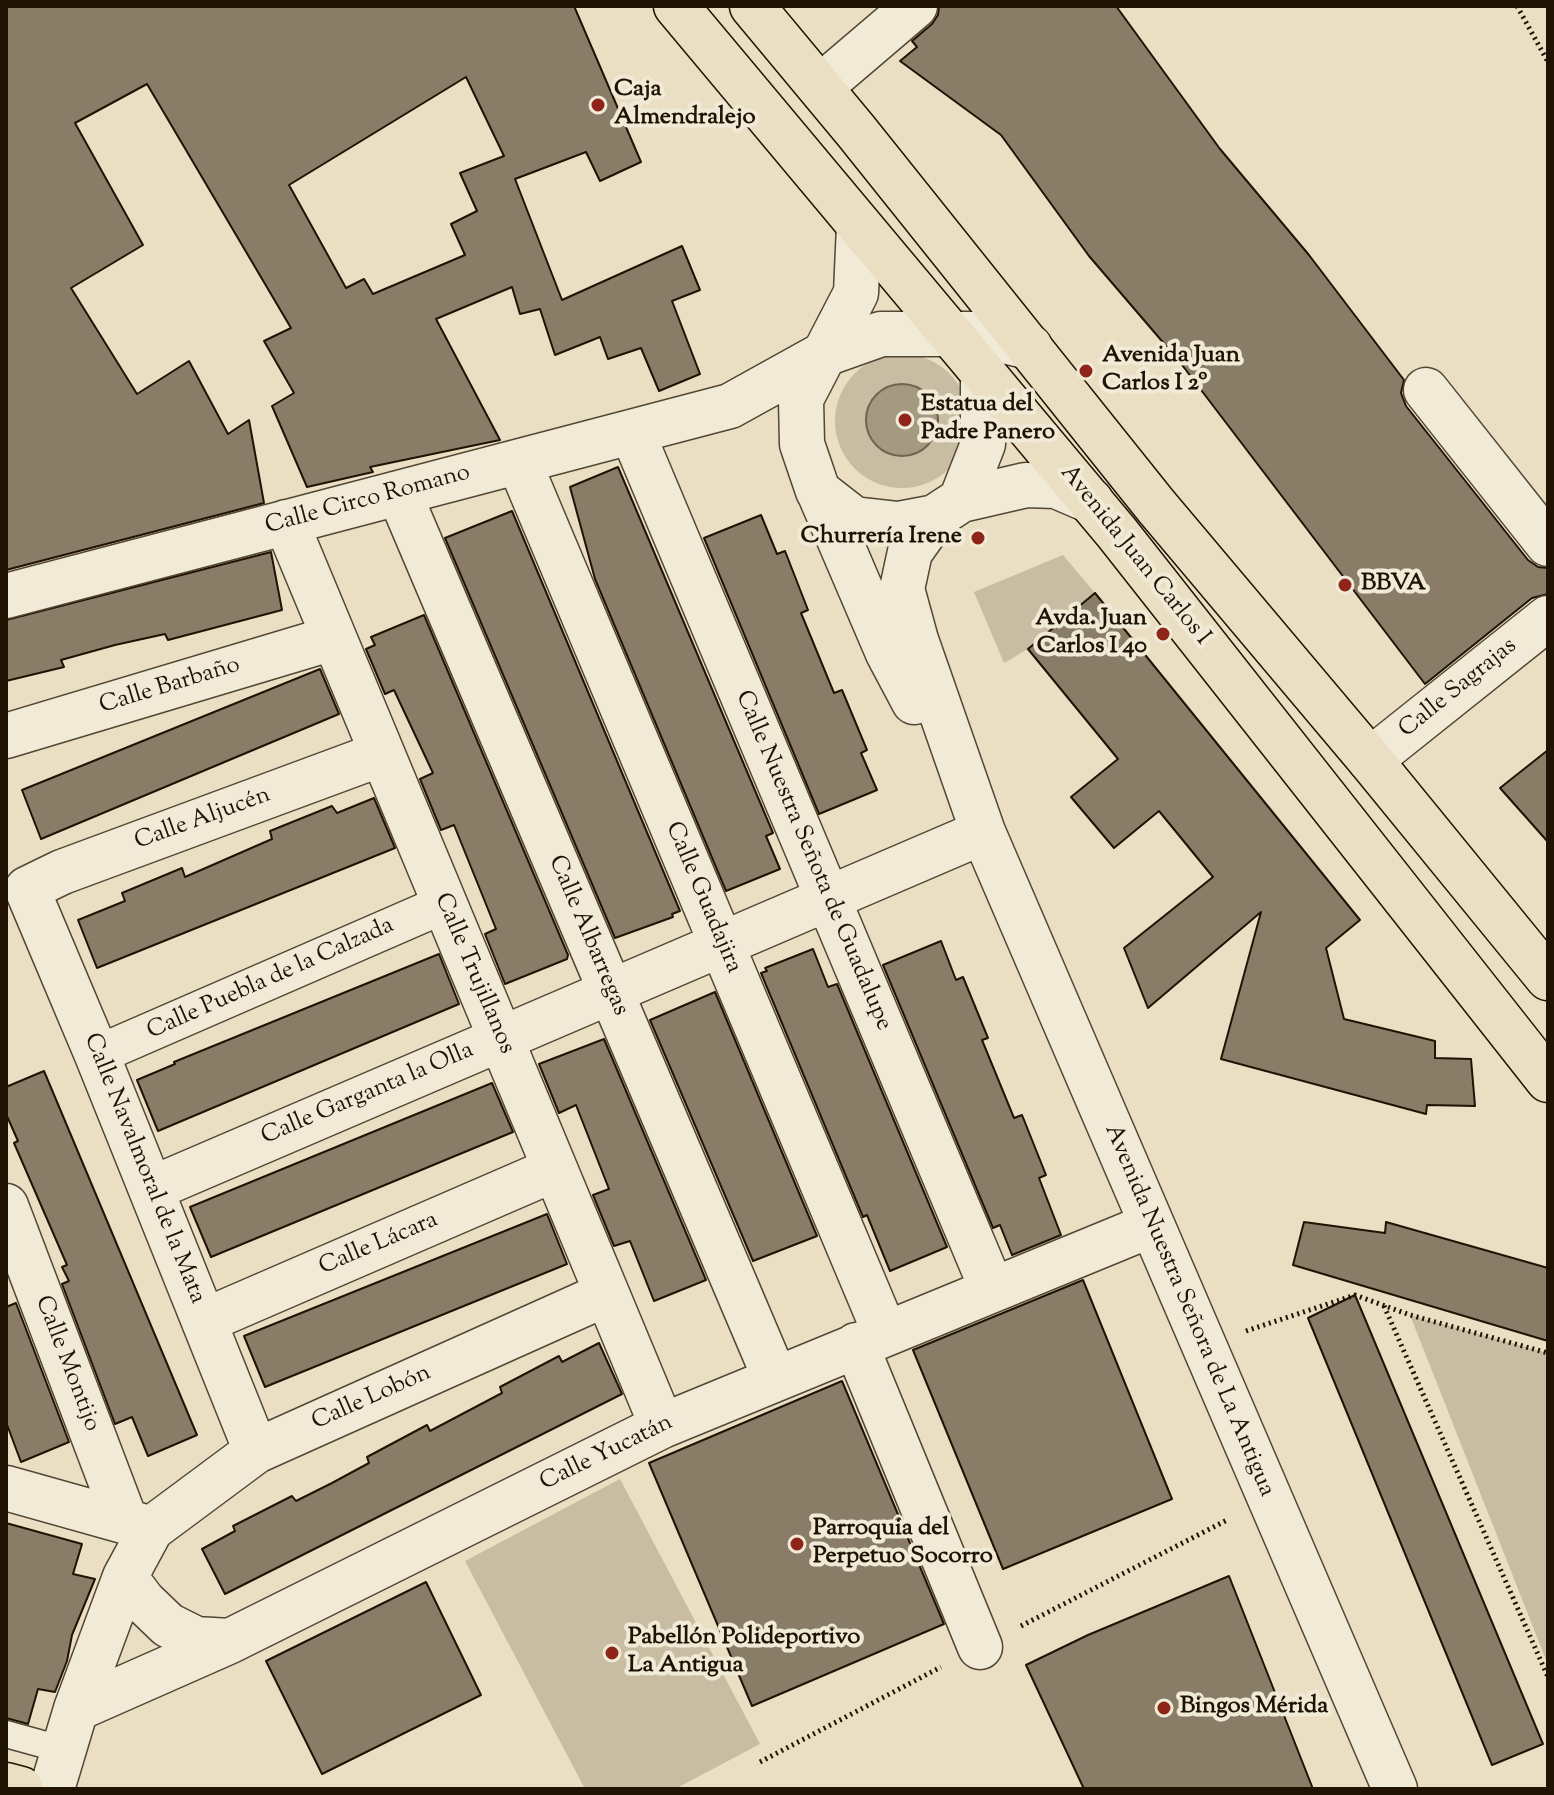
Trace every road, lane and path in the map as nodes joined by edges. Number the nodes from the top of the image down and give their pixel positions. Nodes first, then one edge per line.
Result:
1 (676, 6) edge
2 (752, 6) edge
3 (915, 6) edge
4 (1517, 6) edge
5 (1548, 62) edge
6 (820, 87) junction
7 (859, 226) junction
8 (954, 252) junction
9 (1030, 347) junction
10 (969, 348) junction
11 (822, 355) junction
12 (1426, 390) dead end
13 (730, 406) junction
14 (632, 432) junction
15 (802, 444) junction
16 (519, 462) junction
17 (818, 491) junction
18 (399, 493) junction
19 (1091, 501) junction
20 (948, 508) junction
21 (286, 522) junction
22 (1548, 544) edge
23 (6, 596) edge
24 (1548, 618) edge
25 (333, 638) junction
26 (6, 736) edge
27 (381, 754) junction
28 (1370, 760) junction
29 (983, 832) junction
30 (27, 889) joint
31 (828, 898) junction
32 (444, 904) junction
33 (721, 943) junction
34 (1548, 978) edge
35 (609, 991) junction
36 (499, 1038) junction
37 (97, 1055) junction
38 (1548, 1080) edge
39 (555, 1169) junction
40 (151, 1189) junction
41 (6, 1206) edge
42 (1151, 1225) junction
43 (992, 1289) junction
44 (606, 1294) junction
45 (1384, 1306) junction
46 (204, 1321) junction
47 (870, 1339) junction
48 (1203, 1345) junction
49 (1548, 1353) edge
50 (775, 1378) junction
51 (662, 1426) junction
52 (256, 1451) junction
53 (6, 1488) edge
54 (138, 1525) junction
55 (125, 1577) junction
56 (230, 1641) junction
57 (980, 1647) dead end
58 (1548, 1677) edge
59 (6, 1734) edge
60 (64, 1749) edge
61 (6, 1785) edge
62 (21, 1789) edge
63 (1395, 1789) edge

1 - 7 main road, Avenida Juan Carlos I
2 - 6 main road, Avenida Juan Carlos I
3 - 6 street
4 - 5 path
6 - 8 main road, Avenida Juan Carlos I
7 - 10 main road, Avenida Juan Carlos I
7 - 11 street
8 - 9 main road, Avenida Juan Carlos I
8 - 10 street
9 - 10 street
9 - 28 main road, Avenida Juan Carlos I
10 - 11 street
10 - 19 main road, Avenida Juan Carlos I
10 - 20 street
11 - 13 street, Calle Circo Romano
11 - 15 street
12 - 22 street
13 - 14 street, Calle Circo Romano
13 - 15 street
14 - 16 street, Calle Circo Romano
14 - 31 street, Calle Nuestra Señota de Guadalupe
15 - 17 street
16 - 18 street, Calle Circo Romano
16 - 33 street, Calle Guadajira
17 - 20 street
17 - 29 street, Avenida Nuestra Señora de La Antigua
18 - 21 street, Calle Circo Romano
18 - 35 street, Calle Albarregas
19 - 20 street
19 - 38 main road, Avenida Juan Carlos I
20 - 29 street, Avenida Nuestra Señora de La Antigua
21 - 23 street, Calle Circo Romano
21 - 25 street, Calle Trujillanos
24 - 28 street, Calle Sagrajas
25 - 26 street, Calle Barbaño
25 - 27 street, Calle Trujillanos
27 - 30 street, Calle Aljucén
27 - 32 street, Calle Trujillanos
28 - 34 main road, Avenida Juan Carlos I
29 - 31 street, Calle Garganta la Olla
29 - 42 street, Avenida Nuestra Señora de La Antigua
30 - 37 street, Calle Navalmoral de la Mata
31 - 33 street, Calle Garganta la Olla
31 - 43 street, Calle Nuestra Señota de Guadalupe
32 - 36 street, Calle Trujillanos
32 - 37 street, Calle Puebla de la Calzada
33 - 35 street, Calle Garganta la Olla
33 - 47 street, Calle Guadajira
35 - 36 street, Calle Garganta la Olla
35 - 50 street, Calle Albarregas
36 - 39 street, Calle Trujillanos
36 - 40 street, Calle Garganta la Olla
37 - 40 street, Calle Navalmoral de la Mata
39 - 44 street, Calle Trujillanos
39 - 46 street, Calle Lácara
40 - 46 street, Calle Navalmoral de la Mata
41 - 54 street, Calle Montijo
42 - 43 street, Calle Yucatán
42 - 48 street, Avenida Nuestra Señora de La Antigua
43 - 47 street, Calle Yucatán
44 - 51 street, Calle Trujillanos
44 - 52 street, Calle Lobón
45 - 48 path
45 - 49 path
45 - 58 path
46 - 52 street, Calle Navalmoral de la Mata
47 - 50 street, Calle Yucatán
47 - 57 street, Calle Guadajira
48 - 63 street, Avenida Nuestra Señora de La Antigua
50 - 51 street, Calle Yucatán
51 - 56 street, Calle Yucatán
52 - 54 street, Calle Lobón
53 - 54 street
54 - 55 street, Calle Lobón
55 - 56 street
55 - 60 street, Calle Lobón
56 - 60 street, Calle Yucatán
59 - 60 lane
61 - 62 main road

